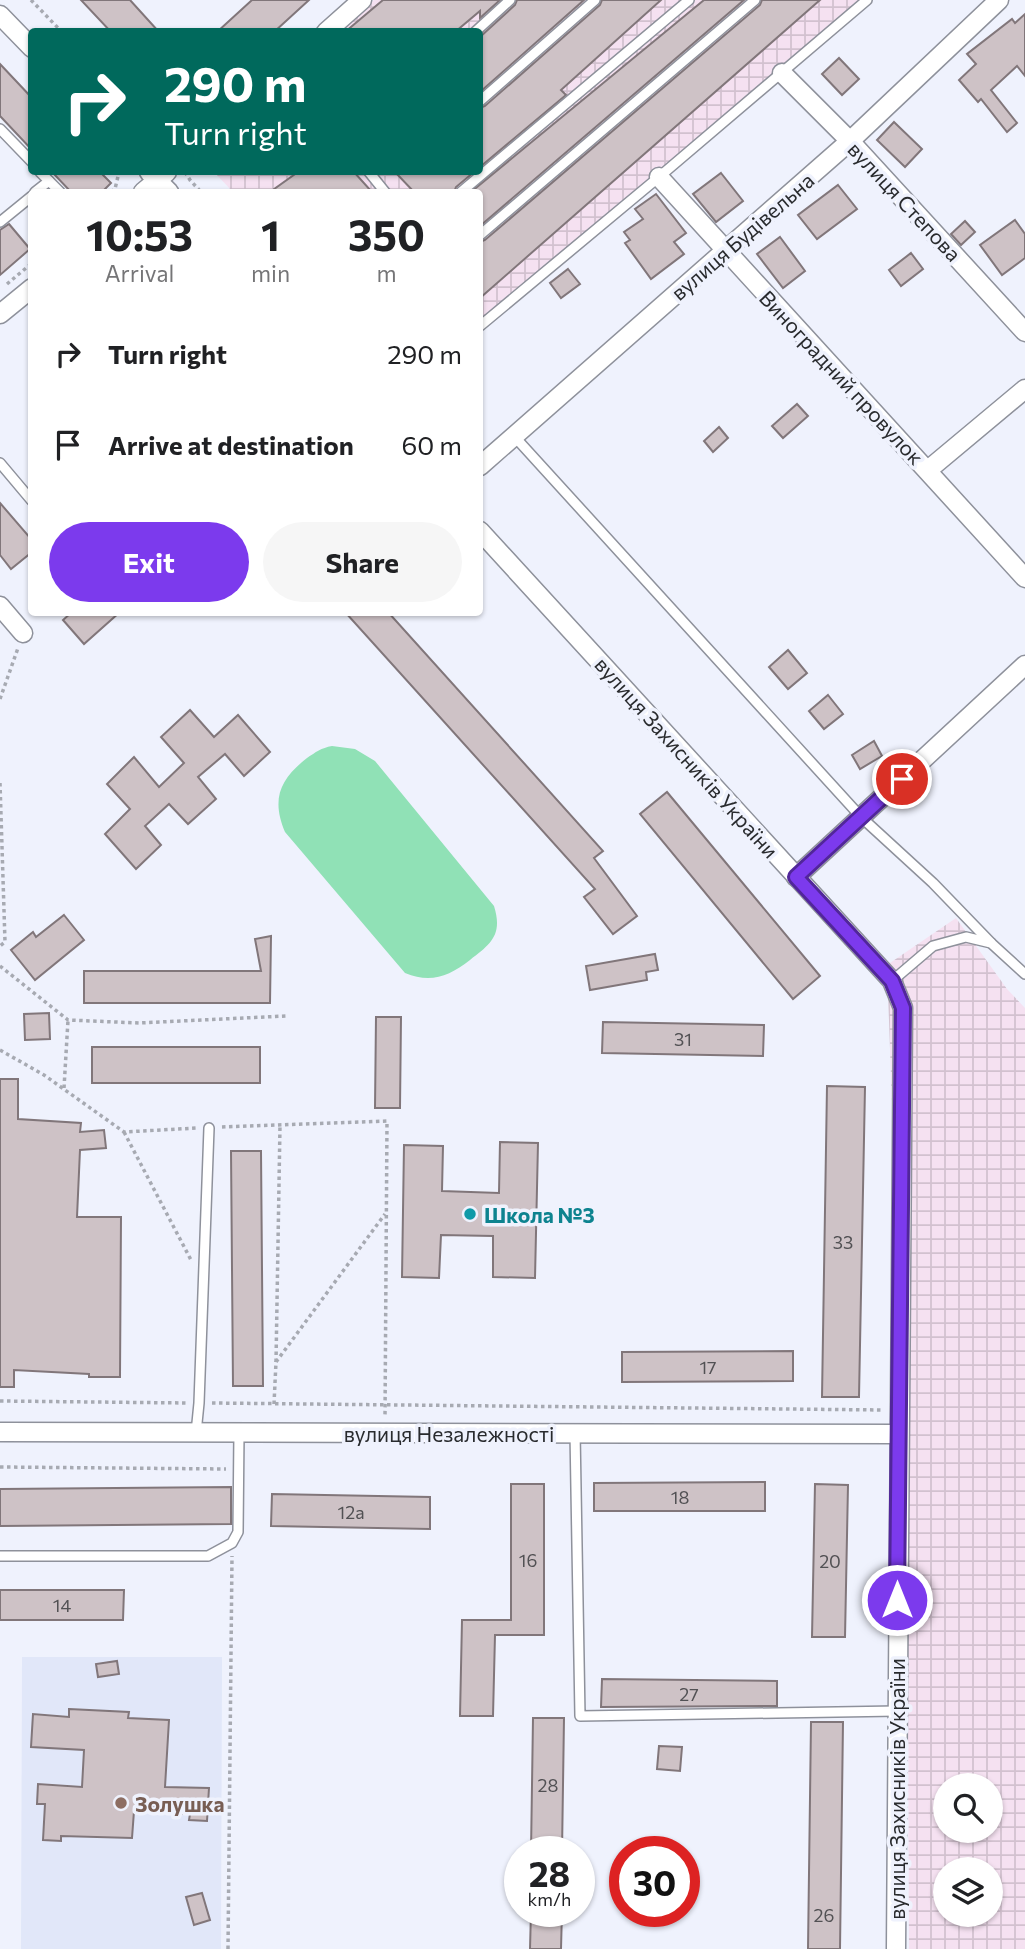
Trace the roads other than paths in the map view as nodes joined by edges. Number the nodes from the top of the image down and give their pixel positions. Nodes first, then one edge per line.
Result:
1 (362, 0) edge
2 (510, 0) edge
3 (595, 0) edge
4 (688, 0) edge
5 (755, 0) edge
6 (867, 0) edge
7 (999, 0) edge
8 (0, 15) edge
9 (329, 28) edge
10 (479, 28) edge
11 (28, 44) edge
12 (782, 73) junction
13 (483, 98) edge
14 (0, 129) edge
15 (850, 141) junction
16 (28, 158) edge
17 (483, 173) edge
18 (43, 175) edge
19 (371, 175) edge
20 (481, 175) edge
21 (659, 177) junction
22 (49, 181) junction
23 (39, 189) edge
24 (57, 189) edge
25 (383, 189) edge
26 (465, 189) edge
27 (28, 198) edge
28 (0, 222) edge
29 (483, 232) edge
30 (725, 251) junction
31 (28, 291) edge
32 (0, 314) edge
33 (483, 324) edge
34 (1025, 331) edge
35 (1025, 389) edge
36 (514, 436) junction
37 (0, 463) edge
38 (483, 463) edge
39 (928, 470) junction
40 (28, 496) edge
41 (483, 534) edge
42 (1025, 578) edge
43 (0, 606) edge
44 (23, 633) road end
45 (1025, 666) edge
46 (861, 817) junction
47 (796, 877) junction
48 (991, 943) junction
49 (1025, 974) edge
50 (892, 981) junction
51 (209, 1128) road end
52 (0, 1432) edge
53 (575, 1432) junction
54 (196, 1433) junction
55 (239, 1433) junction
56 (898, 1434) junction
57 (0, 1556) edge
58 (897, 1711) junction
59 (896, 1949) edge

1 - 9 street
2 - 10 lane
3 - 13 lane
4 - 17 lane
5 - 29 lane
6 - 12 lane
7 - 15 street, вулиця Будівельна
8 - 11 street
12 - 15 street, вулиця Степова
12 - 21 lane
14 - 16 lane
15 - 30 street, вулиця Будівельна
15 - 34 street, вулиця Степова
18 - 22 lane
19 - 25 lane
20 - 26 lane
21 - 30 street, Виноградний провулок
21 - 33 lane
22 - 23 lane
22 - 24 lane
27 - 28 lane
30 - 36 street, вулиця Будівельна
30 - 39 street, Виноградний провулок
31 - 32 street
35 - 39 street
36 - 38 street, вулиця Будівельна
36 - 46 lane
37 - 40 lane
39 - 42 street, Виноградний провулок
41 - 47 street, вулиця Захисників України
43 - 44 street
45 - 46 street
46 - 47 street
46 - 48 lane
47 - 50 street, вулиця Захисників України
48 - 49 lane
48 - 50 lane
50 - 56 street, вулиця Захисників України
51 - 54 lane
52 - 54 street, вулиця Незалежності
53 - 55 street, вулиця Незалежності
53 - 56 street, вулиця Незалежності
53 - 58 lane
54 - 55 street, вулиця Незалежності
55 - 57 lane
56 - 58 street, вулиця Захисників України
58 - 59 street, вулиця Захисників України

